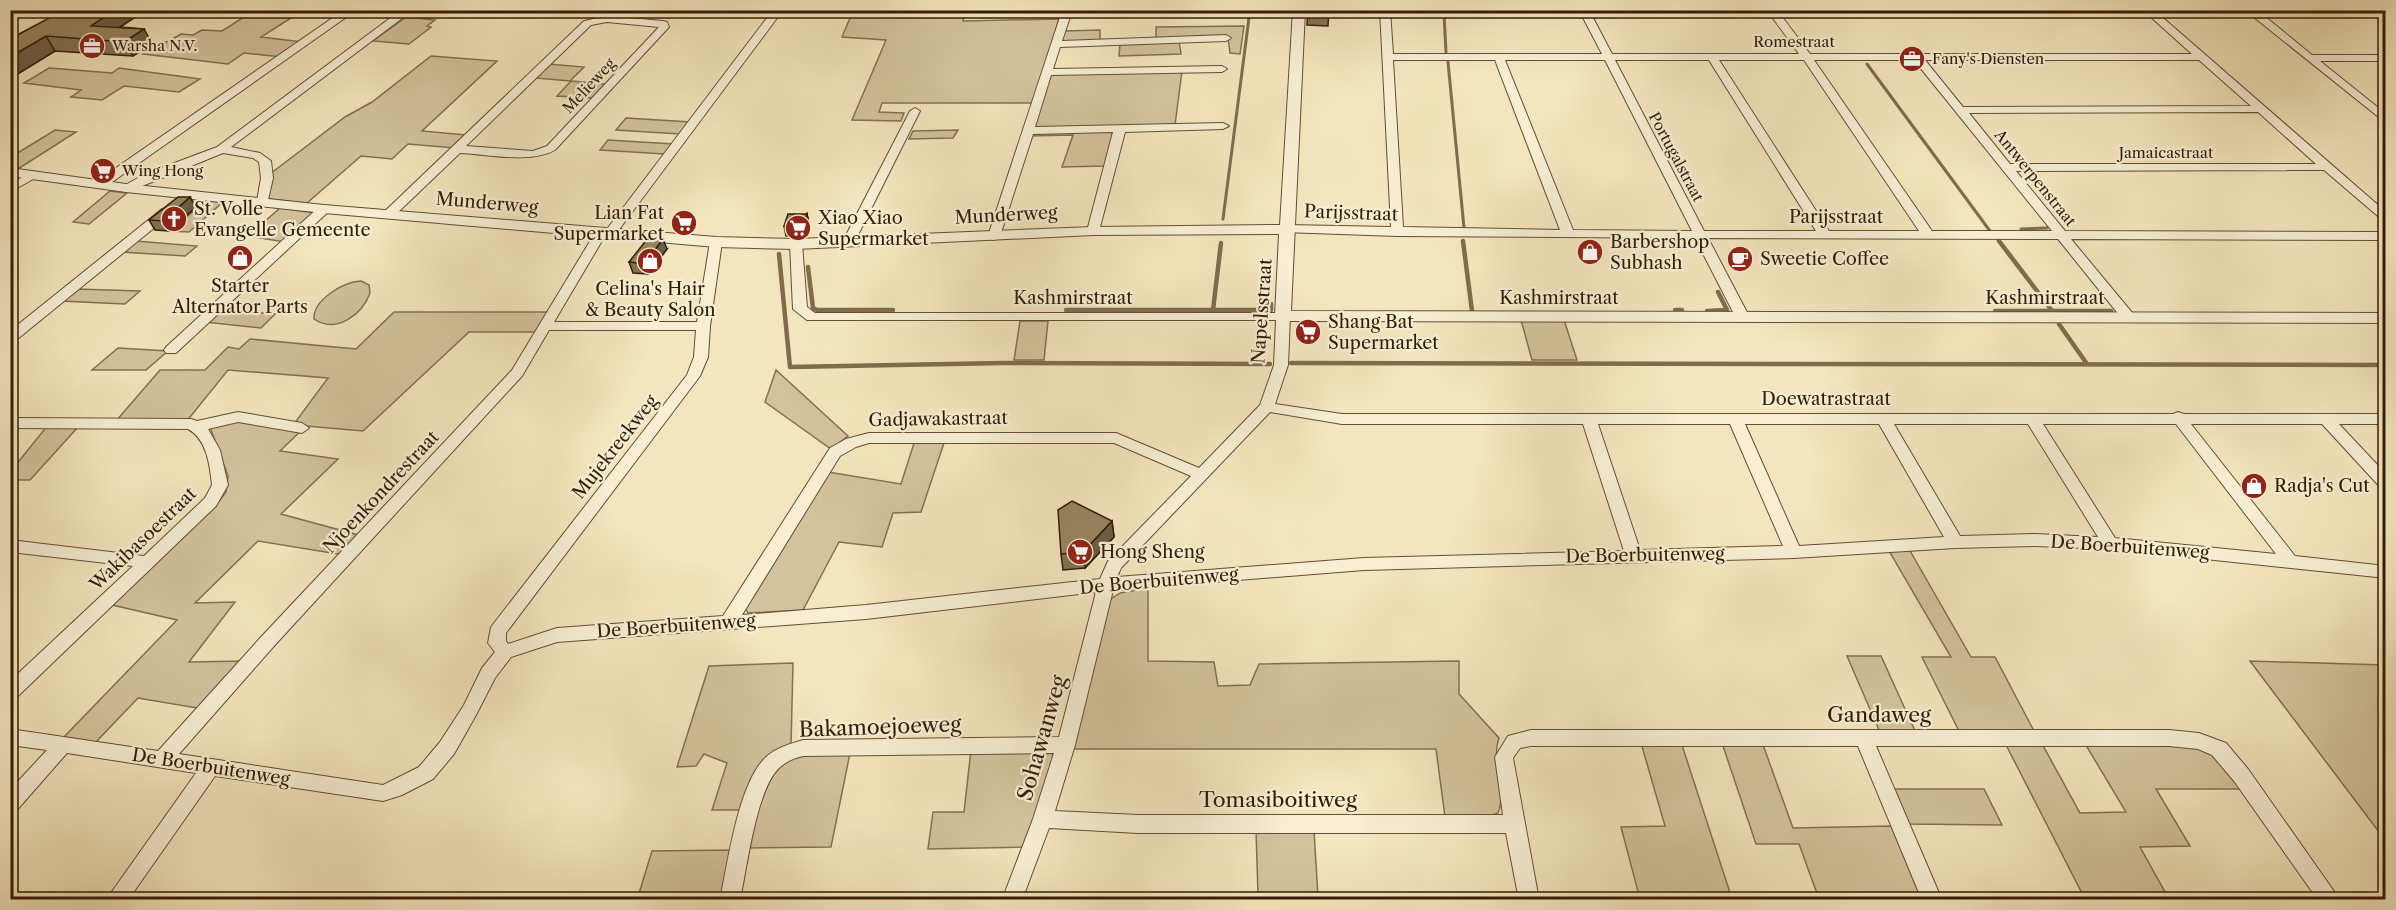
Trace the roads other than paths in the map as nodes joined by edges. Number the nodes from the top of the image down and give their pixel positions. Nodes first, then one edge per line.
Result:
1 (408, 10) edge
2 (778, 10) edge
3 (1145, 10) edge
4 (1299, 10) edge
5 (1385, 10) edge
6 (1584, 10) edge
7 (1772, 10) edge
8 (2148, 10) edge
9 (2250, 10) edge
10 (350, 12) edge
11 (1226, 38) dead end
12 (1058, 44) junction
13 (1606, 56) junction
14 (1388, 57) junction
15 (1499, 57) junction
16 (1712, 57) junction
17 (1807, 57) junction
18 (1917, 57) junction
19 (2200, 57) junction
20 (2309, 58) junction
21 (2385, 58) edge
22 (1222, 69) dead end
23 (1048, 72) junction
24 (2258, 109) junction
25 (2371, 109) junction
26 (2385, 109) edge
27 (1959, 110) junction
28 (915, 111) dead end
29 (2385, 120) edge
30 (1223, 126) dead end
31 (1120, 128) junction
32 (1029, 131) junction
33 (221, 149) junction
34 (458, 149) junction
35 (2325, 167) junction
36 (2007, 168) junction
37 (10, 172) edge
38 (33, 175) junction
39 (101, 184) junction
40 (126, 188) junction
41 (10, 189) edge
42 (187, 195) junction
43 (263, 201) junction
44 (324, 209) junction
45 (388, 215) junction
46 (2385, 219) edge
47 (1287, 229) junction
48 (1093, 231) junction
49 (607, 232) junction
50 (1397, 232) junction
51 (1568, 234) junction
52 (1700, 234) junction
53 (1825, 234) junction
54 (1928, 235) junction
55 (2061, 235) junction
56 (994, 236) junction
57 (2385, 236) edge
58 (849, 241) junction
59 (716, 242) junction
60 (796, 244) junction
61 (1283, 316) junction
62 (1743, 318) junction
63 (2129, 318) junction
64 (2385, 318) edge
65 (546, 326) junction
66 (703, 326) junction
67 (10, 338) edge
68 (171, 350) dead end
69 (1267, 407) junction
70 (2178, 417) junction
71 (1883, 418) junction
72 (2032, 418) junction
73 (1589, 419) junction
74 (1735, 419) junction
75 (2326, 419) junction
76 (2385, 419) edge
77 (10, 423) edge
78 (198, 426) junction
79 (302, 428) dead end
80 (1202, 475) junction
81 (2385, 484) edge
82 (1954, 542) junction
83 (2110, 543) junction
84 (10, 546) edge
85 (1794, 552) junction
86 (1633, 555) junction
87 (2289, 560) junction
88 (147, 562) junction
89 (2385, 572) edge
90 (1106, 585) junction
91 (728, 622) junction
92 (505, 652) junction
93 (10, 693) edge
94 (10, 737) edge
95 (1863, 737) junction
96 (63, 745) junction
97 (1066, 745) junction
98 (162, 760) junction
99 (211, 767) junction
100 (10, 804) edge
101 (1043, 819) junction
102 (1514, 824) junction
103 (116, 900) edge
104 (730, 900) edge
105 (1012, 900) edge
106 (1529, 900) edge
107 (1932, 900) edge
108 (2330, 900) edge

1 - 33 street
2 - 49 street, Njoenkondrestraat
3 - 12 street
4 - 47 street, Napelsstraat
5 - 14 street
6 - 13 street, Portugalstraat
7 - 17 street
8 - 19 street
9 - 20 street
10 - 39 street
11 - 12 street
12 - 23 street
13 - 15 street, Romestraat
13 - 16 street, Romestraat
13 - 52 street, Portugalstraat
14 - 15 street, Romestraat
14 - 50 street
15 - 51 street
16 - 17 street, Romestraat
16 - 53 street
17 - 18 street, Romestraat
17 - 54 street
18 - 19 street, Romestraat
18 - 27 street, Antwerpenstraat
19 - 24 street
20 - 21 street
20 - 25 street
22 - 23 street
23 - 32 street
24 - 27 street
24 - 35 street
25 - 26 street
25 - 29 street
27 - 36 street, Antwerpenstraat
28 - 58 street
30 - 31 street
31 - 32 street
31 - 48 street
32 - 56 street
33 - 40 street
33 - 43 street
34 - 34 street, Melieweg
34 - 45 street
35 - 36 street, Jamaicastraat
35 - 46 street
36 - 55 street, Antwerpenstraat
37 - 38 street, Munderweg
38 - 39 street, Munderweg
38 - 41 street
39 - 40 street, Munderweg
40 - 42 street, Munderweg
42 - 43 street, Munderweg
42 - 67 street
43 - 44 street, Munderweg
44 - 45 street, Munderweg
44 - 68 street
45 - 49 street, Munderweg
47 - 48 street, Munderweg
47 - 50 street, Parijsstraat
47 - 61 street, Napelsstraat
48 - 56 street, Munderweg
49 - 59 street, Munderweg
49 - 65 street, Njoenkondrestraat
50 - 51 street, Parijsstraat
51 - 52 street, Parijsstraat
52 - 53 street, Parijsstraat
52 - 62 street, Portugalstraat
53 - 54 street, Parijsstraat
54 - 55 street, Parijsstraat
55 - 57 street, Parijsstraat
55 - 63 street, Antwerpenstraat
56 - 58 street, Munderweg
58 - 60 street, Munderweg
59 - 60 street, Munderweg
59 - 66 street, Mujekreekweg
60 - 61 street, Kashmirstraat
61 - 62 street, Kashmirstraat
61 - 69 street, Napelsstraat
62 - 63 street, Kashmirstraat
63 - 64 street, Kashmirstraat
65 - 66 street
65 - 98 street, Njoenkondrestraat
66 - 92 street, Mujekreekweg
69 - 73 street, Doewatrastraat
69 - 80 street, Napelsstraat
70 - 72 street, Doewatrastraat
70 - 75 street, Doewatrastraat
70 - 87 street
71 - 72 street, Doewatrastraat
71 - 74 street, Doewatrastraat
71 - 82 street
72 - 83 street
73 - 74 street, Doewatrastraat
73 - 86 street
74 - 85 street
75 - 76 street, Doewatrastraat
75 - 81 street
77 - 78 street
78 - 79 street
78 - 88 street, Wakibasoestraat
80 - 90 street, Napelsstraat
80 - 91 street, Gadjawakastraat
82 - 83 street, De Boerbuitenweg
82 - 85 street, De Boerbuitenweg
83 - 87 street, De Boerbuitenweg
84 - 88 street
85 - 86 street, De Boerbuitenweg
86 - 90 street, De Boerbuitenweg
87 - 89 street, De Boerbuitenweg
88 - 93 street, Wakibasoestraat
90 - 91 street, De Boerbuitenweg
90 - 97 street, Sohawanweg
91 - 92 street, De Boerbuitenweg
92 - 99 street, De Boerbuitenweg
94 - 96 street, De Boerbuitenweg
95 - 102 street, Gandaweg
95 - 107 street
95 - 108 street, Gandaweg
96 - 98 street, De Boerbuitenweg
96 - 100 street
97 - 101 street, Sohawanweg
97 - 104 street, Bakamoejoeweg
98 - 99 street, De Boerbuitenweg
99 - 103 street
101 - 102 street, Tomasiboitiweg
101 - 105 street, Sohawanweg
102 - 106 street, Gandaweg

